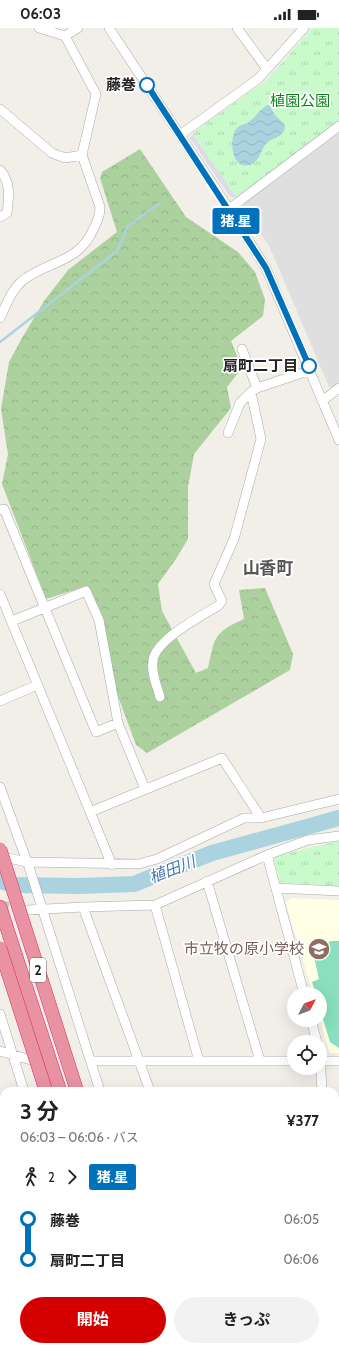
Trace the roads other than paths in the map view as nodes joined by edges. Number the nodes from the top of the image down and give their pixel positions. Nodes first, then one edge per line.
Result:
1 (39, 28) edge
2 (78, 28) edge
3 (109, 28) edge
4 (237, 28) edge
5 (304, 28) edge
6 (65, 36) junction
7 (267, 70) junction
8 (0, 109) edge
9 (339, 126) edge
10 (180, 135) junction
11 (82, 155) junction
12 (0, 170) edge
13 (229, 209) junction
14 (0, 217) edge
15 (0, 318) edge
16 (242, 349) dead end
17 (311, 370) junction
18 (339, 388) edge
19 (254, 390) junction
20 (322, 401) junction
21 (228, 433) dead end
22 (339, 440) edge
23 (0, 510) edge
24 (0, 594) edge
25 (45, 608) junction
26 (12, 621) junction
27 (37, 685) junction
28 (160, 697) dead end
29 (0, 700) edge
30 (118, 723) junction
31 (0, 787) edge
32 (145, 789) junction
33 (339, 799) edge
34 (90, 812) junction
35 (261, 818) junction
36 (339, 836) edge
37 (0, 849) edge
38 (267, 854) junction
39 (0, 856) edge
40 (112, 865) junction
41 (28, 866) junction
42 (0, 877) edge
43 (207, 881) junction
44 (276, 888) junction
45 (339, 891) edge
46 (40, 905) junction
47 (155, 906) junction
48 (0, 907) edge
49 (83, 908) junction
50 (27, 910) tunnel mouth
51 (0, 948) edge
52 (302, 987) edge
53 (0, 1014) edge
54 (0, 1051) edge
55 (14, 1056) junction
56 (327, 1060) edge
57 (91, 1061) junction
58 (139, 1061) junction
59 (199, 1061) junction
60 (260, 1061) junction
61 (287, 1061) edge
62 (339, 1061) edge
63 (47, 1069) dead end
64 (322, 1075) edge
65 (23, 1087) edge
66 (45, 1087) edge
67 (59, 1087) edge
68 (67, 1087) edge
69 (76, 1087) edge
70 (99, 1087) edge
71 (149, 1087) edge
72 (322, 1087) edge

1 - 6 street
2 - 6 street
3 - 10 street
4 - 7 street
5 - 7 street
6 - 11 street
7 - 10 street
8 - 11 street
9 - 13 street
10 - 13 street
11 - 15 street
12 - 14 street
13 - 17 street
16 - 19 street
17 - 19 street
17 - 20 street
18 - 20 street
19 - 21 street
19 - 28 street
20 - 22 street
23 - 25 street
24 - 26 street
25 - 26 street
25 - 30 street
25 - 30 street
26 - 27 street
27 - 29 street
27 - 34 street
30 - 32 street
31 - 41 street
32 - 34 street
32 - 35 street
33 - 35 street
34 - 40 street
35 - 40 street
36 - 38 street
37 - 69 highway, 2, bridge
38 - 43 street
38 - 44 street
39 - 41 street
40 - 41 street
41 - 46 street
42 - 68 highway
43 - 47 street
43 - 60 street
44 - 45 street
44 - 52 street
46 - 49 street
46 - 50 street
46 - 57 street
47 - 49 street
47 - 59 street
48 - 67 highway
49 - 58 street
51 - 66 highway, 2, bridge
53 - 55 street
54 - 55 street
55 - 63 street
55 - 65 street
56 - 62 street
57 - 58 street
57 - 70 street
58 - 59 street
58 - 71 street
59 - 60 street
60 - 61 street
64 - 72 street

